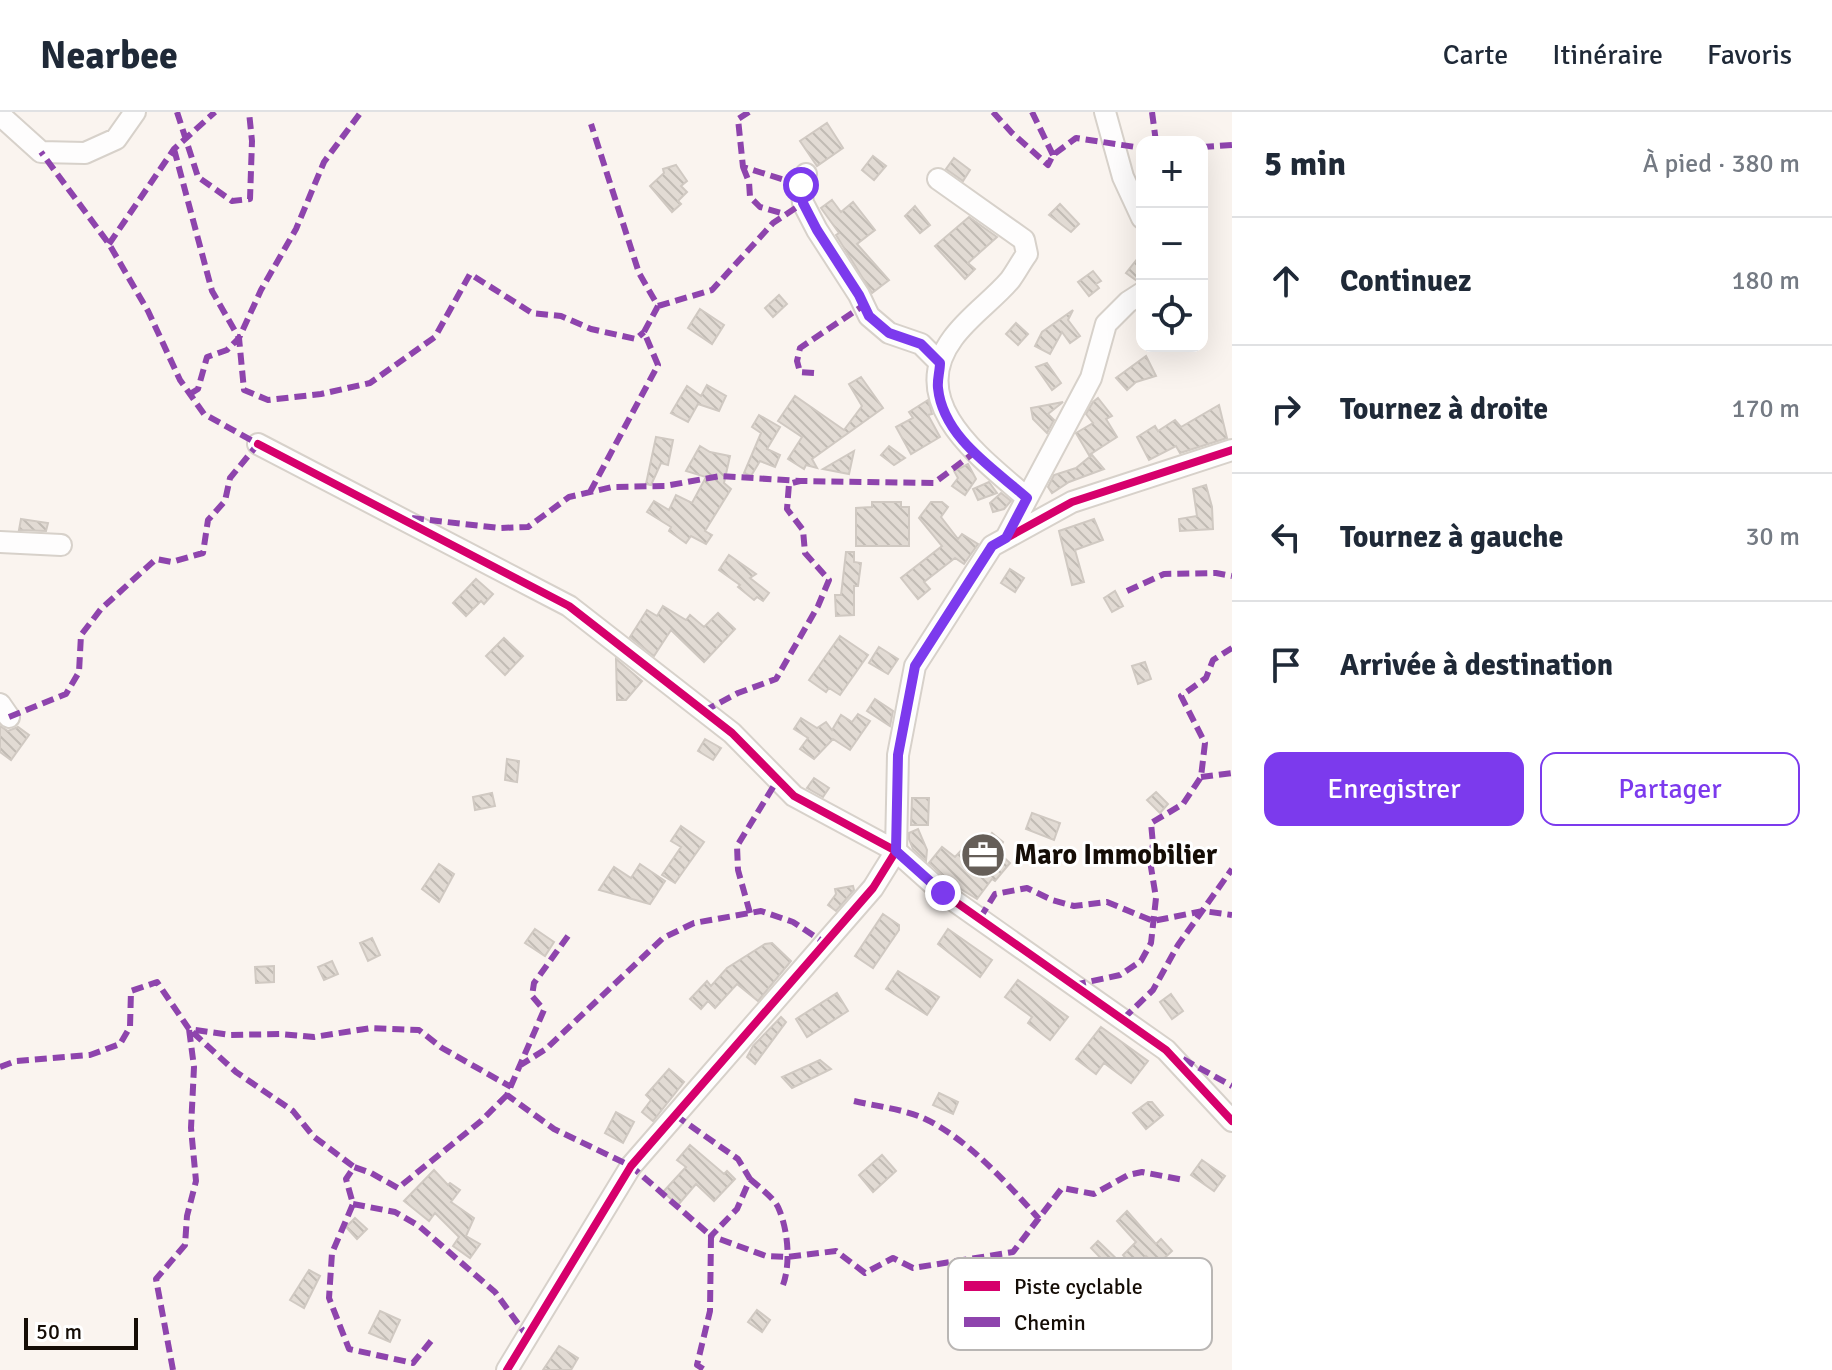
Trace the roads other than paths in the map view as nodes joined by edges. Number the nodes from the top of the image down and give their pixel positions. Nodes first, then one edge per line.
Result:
1 (135, 112) edge
2 (1105, 112) edge
3 (0, 115) edge
4 (806, 174) dead end
5 (938, 179) dead end
6 (1137, 208) edge
7 (1136, 297) edge
8 (940, 363) junction
9 (258, 444) dead end
10 (1232, 450) edge
11 (1027, 498) junction
12 (1006, 538) junction
13 (0, 542) edge
14 (61, 545) dead end
15 (896, 851) junction
16 (1232, 1121) edge
17 (517, 1365) edge

1 - 3 street
2 - 6 street
4 - 8 street
5 - 8 street
7 - 11 street
8 - 11 street
9 - 15 street
10 - 12 street
11 - 12 street
12 - 15 street
13 - 14 street
15 - 16 street
15 - 17 street

